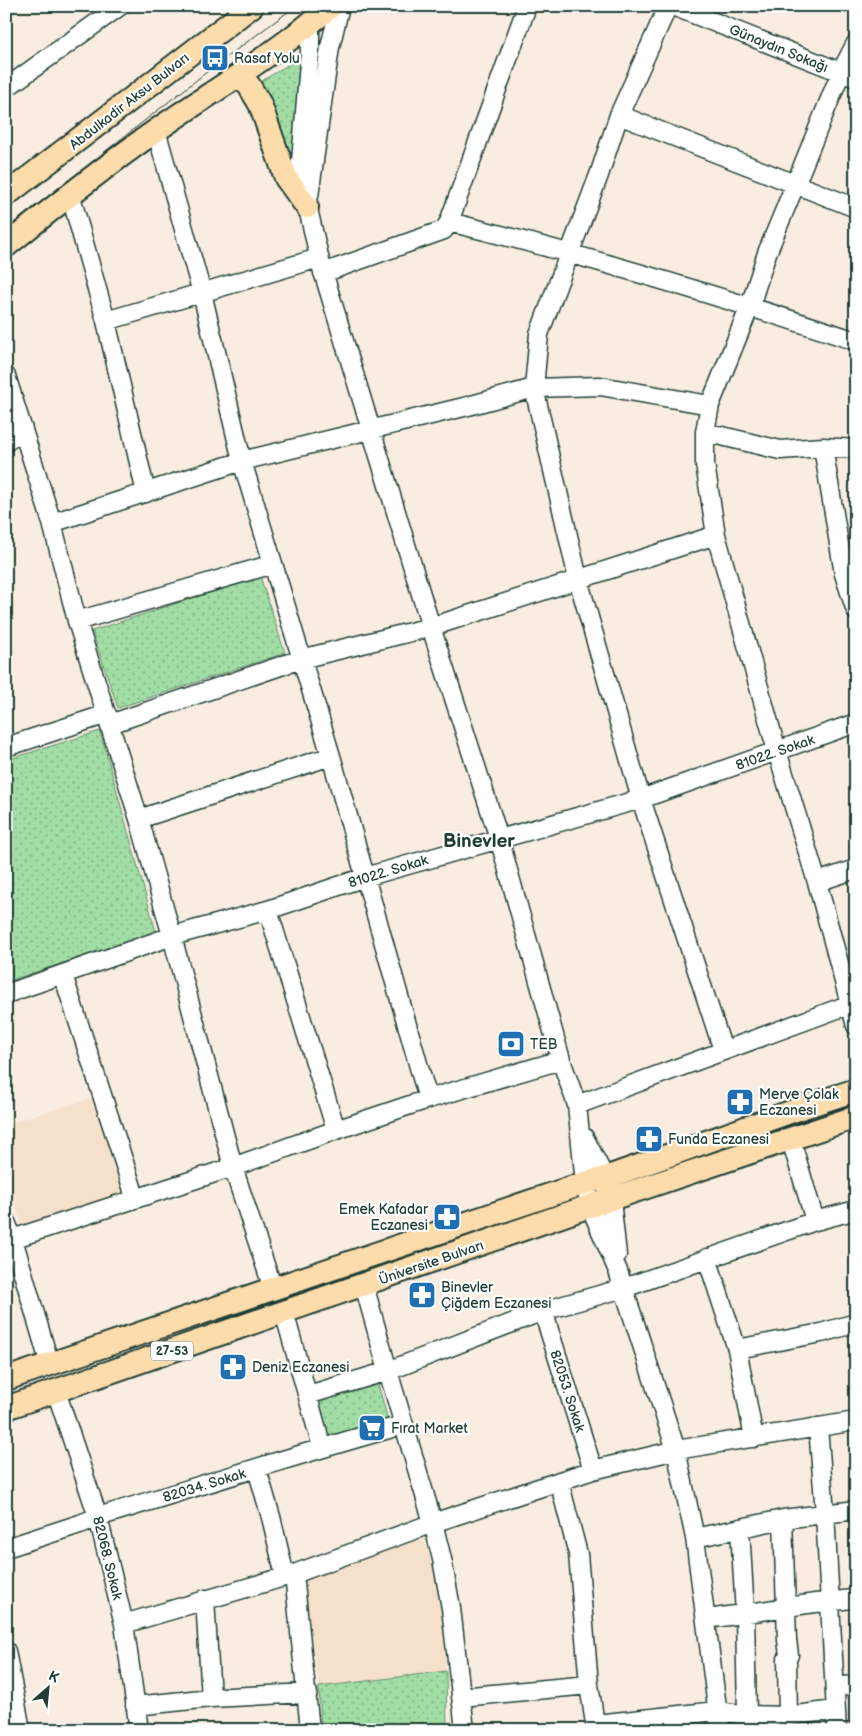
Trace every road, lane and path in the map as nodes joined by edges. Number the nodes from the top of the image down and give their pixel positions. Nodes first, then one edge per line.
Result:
1 (120, 6) edge
2 (252, 6) edge
3 (331, 6) edge
4 (340, 6) edge
5 (527, 6) edge
6 (668, 6) edge
7 (673, 6) edge
8 (710, 13) edge
9 (309, 15) edge
10 (856, 43) edge
11 (848, 75) edge
12 (236, 77) junction
13 (6, 88) edge
14 (619, 115) junction
15 (156, 130) junction
16 (794, 185) junction
17 (70, 193) junction
18 (6, 195) edge
19 (307, 206) junction
20 (856, 208) edge
21 (449, 222) junction
22 (6, 246) edge
23 (569, 254) junction
24 (321, 265) junction
25 (202, 293) junction
26 (750, 306) junction
27 (106, 321) junction
28 (856, 341) edge
29 (6, 376) edge
30 (534, 388) junction
31 (710, 405) junction
32 (23, 429) junction
33 (370, 430) junction
34 (705, 432) junction
35 (6, 442) edge
36 (823, 447) junction
37 (856, 449) edge
38 (242, 461) junction
39 (146, 493) junction
40 (52, 523) junction
41 (716, 535) junction
42 (273, 564) junction
43 (578, 579) junction
44 (856, 611) edge
45 (77, 621) junction
46 (431, 627) junction
47 (301, 659) junction
48 (109, 719) junction
49 (856, 723) edge
50 (6, 747) edge
51 (777, 751) junction
52 (331, 756) junction
53 (641, 799) junction
54 (140, 819) junction
55 (499, 838) junction
56 (856, 869) edge
57 (365, 877) junction
58 (818, 882) junction
59 (268, 910) junction
60 (172, 936) junction
61 (63, 975) junction
62 (6, 994) edge
63 (853, 1003) edge
64 (856, 1026) edge
65 (722, 1050) junction
66 (561, 1060) junction
67 (856, 1090) edge
68 (428, 1100) junction
69 (577, 1105) junction
70 (856, 1117) edge
71 (336, 1130) junction
72 (790, 1140) junction
73 (233, 1167) junction
74 (595, 1180) junction
75 (134, 1198) junction
76 (612, 1200) junction
77 (590, 1206) junction
78 (856, 1210) edge
79 (814, 1221) junction
80 (6, 1222) edge
81 (10, 1240) edge
82 (707, 1258) junction
83 (621, 1280) junction
84 (364, 1285) junction
85 (273, 1289) junction
86 (543, 1311) junction
87 (284, 1312) junction
88 (856, 1323) edge
89 (737, 1350) junction
90 (50, 1364) junction
91 (388, 1371) junction
92 (6, 1379) edge
93 (56, 1391) junction
94 (308, 1395) junction
95 (6, 1408) edge
96 (856, 1421) edge
97 (403, 1425) junction
98 (818, 1427) junction
99 (754, 1438) junction
100 (322, 1447) junction
101 (676, 1450) junction
102 (258, 1469) junction
103 (593, 1470) junction
104 (560, 1481) junction
105 (856, 1510) edge
106 (825, 1513) junction
107 (98, 1517) junction
108 (783, 1519) junction
109 (433, 1523) junction
110 (740, 1528) junction
111 (695, 1538) junction
112 (6, 1548) edge
113 (290, 1575) junction
114 (205, 1599) junction
115 (856, 1599) edge
116 (829, 1601) junction
117 (786, 1608) junction
118 (746, 1614) junction
119 (706, 1619) junction
120 (124, 1624) junction
121 (6, 1651) edge
122 (8, 1669) edge
123 (589, 1686) junction
124 (308, 1693) junction
125 (461, 1697) junction
126 (211, 1698) junction
127 (135, 1706) junction
128 (835, 1710) junction
129 (717, 1711) junction
130 (747, 1716) junction
131 (788, 1716) junction
132 (596, 1727) edge
133 (21, 1730) edge
134 (139, 1730) edge
135 (310, 1730) edge
136 (465, 1730) edge
137 (720, 1730) edge
138 (837, 1730) edge

1 - 13 street
2 - 18 main road, Abdulkadir Aksu Bulvarı
3 - 9 main road
4 - 19 street
5 - 21 street
6 - 14 street
7 - 8 street, Günaydın Sokağı
8 - 11 street, Günaydın Sokağı
9 - 12 main road
9 - 19 street
10 - 11 street
11 - 16 street
12 - 15 main road
12 - 19 main road
14 - 16 street
14 - 23 street
15 - 17 main road
15 - 25 street
16 - 20 street
16 - 26 street
17 - 22 main road
17 - 27 street
19 - 24 street
21 - 23 street
21 - 24 street
23 - 26 street
23 - 30 street
24 - 25 street
24 - 33 street
25 - 27 street
25 - 38 street
26 - 28 street
26 - 31 street
27 - 39 street
29 - 32 street
30 - 31 street
30 - 33 street
30 - 43 street
31 - 34 street
32 - 35 street
32 - 40 street
33 - 38 street
33 - 46 street
34 - 36 street
34 - 41 street
36 - 37 street
36 - 44 street
38 - 39 street
38 - 42 street
39 - 40 street
40 - 45 street
41 - 43 street
41 - 51 street
42 - 45 street
42 - 47 street
43 - 46 street
43 - 53 street
45 - 48 street
46 - 47 street
46 - 55 street
47 - 48 street
47 - 52 street
48 - 50 street
48 - 54 street
49 - 51 street, 81022. Sokak
51 - 53 street, 81022. Sokak
51 - 58 street
52 - 54 street
52 - 57 street
53 - 55 street, 81022. Sokak
53 - 65 street
54 - 60 street
55 - 57 street, 81022. Sokak
55 - 66 street
56 - 58 street
57 - 59 street, 81022. Sokak
57 - 68 street
58 - 63 street
59 - 60 street, 81022. Sokak
59 - 71 street
60 - 61 street, 81022. Sokak
60 - 73 street
61 - 62 street, 81022. Sokak
61 - 75 street
63 - 64 street
63 - 65 street
65 - 69 street
66 - 68 street
66 - 69 street
67 - 74 main road, Üniversite Bulvarı
68 - 71 street
69 - 74 street
70 - 72 main road, Üniversite Bulvarı
71 - 73 street
72 - 76 main road, Üniversite Bulvarı
72 - 79 street
73 - 75 street
73 - 85 street
74 - 76 street
74 - 77 street
74 - 85 main road, Üniversite Bulvarı
75 - 81 street
76 - 77 main road, Üniversite Bulvarı
76 - 83 street
77 - 83 street
77 - 84 main road, Üniversite Bulvarı
78 - 79 street
79 - 82 street
80 - 81 street
81 - 90 street
82 - 83 street
82 - 89 street
83 - 86 street
83 - 101 street
84 - 87 main road, Üniversite Bulvarı / 27-53
84 - 91 street
85 - 90 main road, Üniversite Bulvarı
86 - 91 street
86 - 103 street, 82053. Sokak
87 - 93 main road, Üniversite Bulvarı / 27-53
87 - 94 street
88 - 89 street
89 - 99 street
90 - 92 main road, Üniversite Bulvarı
91 - 94 street
91 - 97 street
93 - 95 main road, Üniversite Bulvarı / 27-53
93 - 107 street, 82068. Sokak
94 - 100 street
96 - 98 street
97 - 100 street, 82034. Sokak
97 - 109 street
98 - 99 street
98 - 106 street
99 - 101 street
100 - 102 street, 82034. Sokak
101 - 103 street
101 - 111 street
102 - 107 street, 82034. Sokak
102 - 113 street
103 - 104 street
104 - 109 street
104 - 123 street
105 - 106 street
106 - 108 street
106 - 116 street
107 - 112 street, 82034. Sokak
107 - 120 street, 82068. Sokak
108 - 110 street
108 - 117 street
109 - 113 street
109 - 125 street
110 - 111 street
110 - 118 street
111 - 119 street
113 - 114 street
113 - 124 street
114 - 120 street
114 - 126 street
115 - 116 street
116 - 117 street
116 - 128 street
117 - 118 street
117 - 131 street
118 - 119 street
118 - 130 street
119 - 129 street
120 - 127 street, 82068. Sokak
121 - 122 street
122 - 133 street
123 - 125 street
123 - 132 street
124 - 126 street
124 - 135 street
125 - 136 street
126 - 127 street
127 - 134 street, 82068. Sokak
128 - 131 street
128 - 138 street
129 - 130 street
129 - 132 street
129 - 137 street
130 - 131 street

